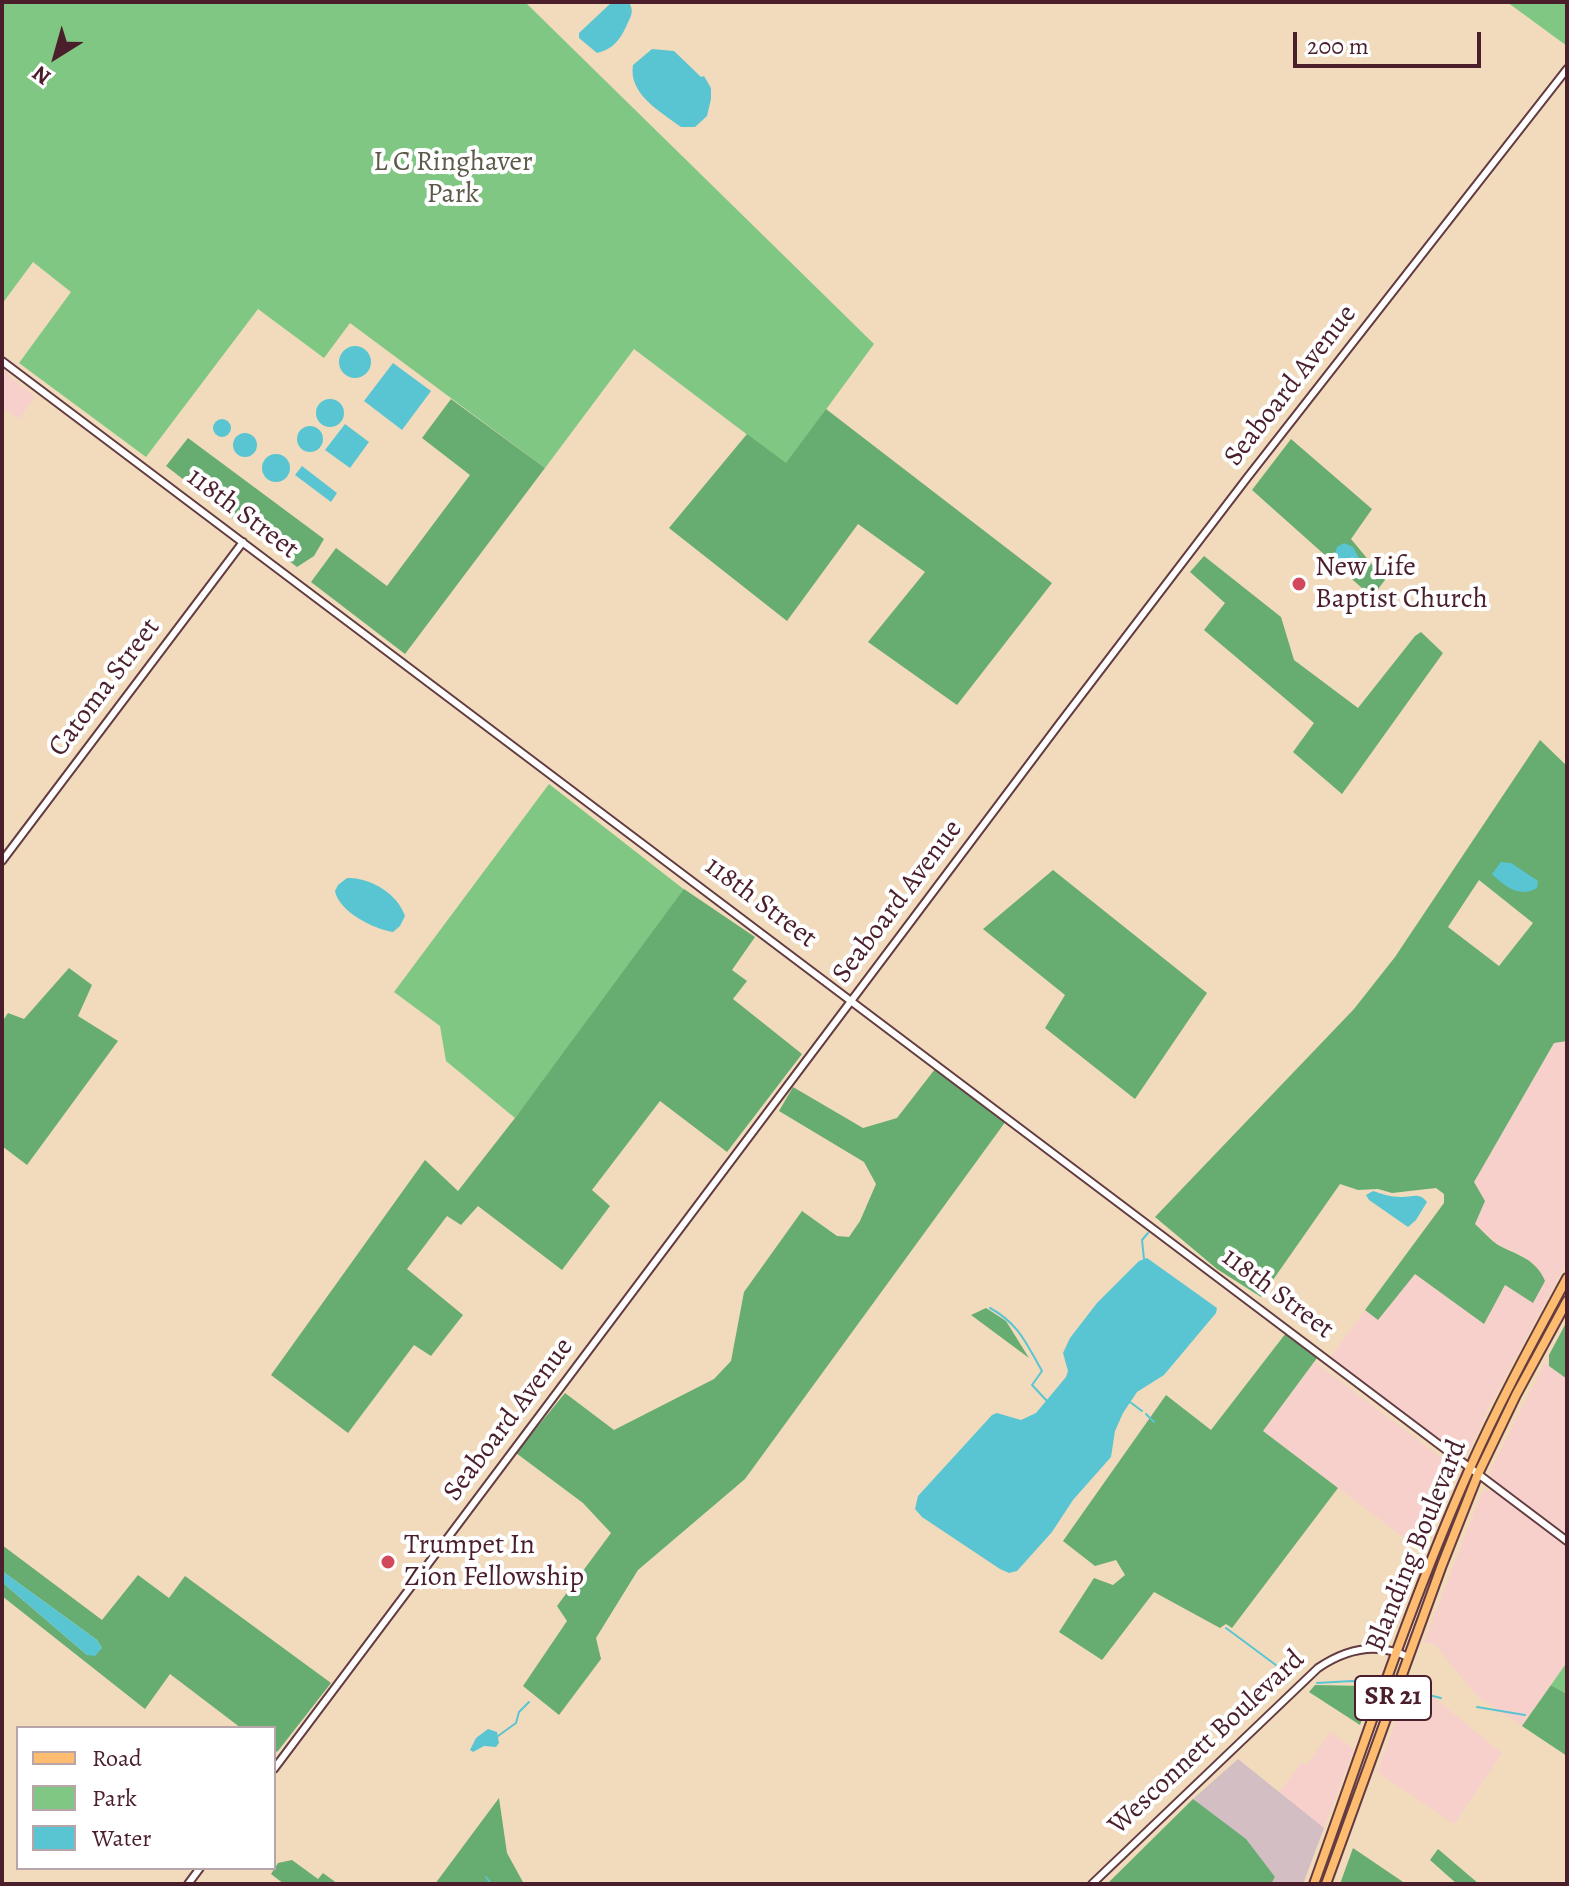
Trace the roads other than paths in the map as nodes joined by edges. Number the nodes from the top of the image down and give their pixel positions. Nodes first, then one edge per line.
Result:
1 (1567, 69) edge
2 (2, 361) edge
3 (243, 542) junction
4 (2, 861) edge
5 (852, 1000) junction
6 (1567, 1278) edge
7 (1567, 1301) edge
8 (1470, 1468) junction
9 (1478, 1474) junction
10 (1567, 1541) edge
11 (1398, 1652) junction
12 (1408, 1657) junction
13 (276, 1766) edge
14 (1092, 1884) edge
15 (1314, 1884) edge
16 (1326, 1884) edge

1 - 5 street, Seaboard Avenue
2 - 3 street, 118th Street
3 - 4 street, Catoma Street
3 - 5 street, 118th Street
5 - 8 street, 118th Street
5 - 13 street, Seaboard Avenue
6 - 8 main road, Blanding Boulevard / SR 21
7 - 9 main road, Blanding Boulevard / SR 21
8 - 9 street, 118th Street
8 - 11 main road, Blanding Boulevard / SR 21
9 - 10 street, 118th Street
9 - 12 main road, Blanding Boulevard / SR 21
11 - 12 street, Wesconnett Boulevard
11 - 14 street, Wesconnett Boulevard
11 - 15 main road, Blanding Boulevard / SR 21
12 - 16 main road, Blanding Boulevard / SR 21

